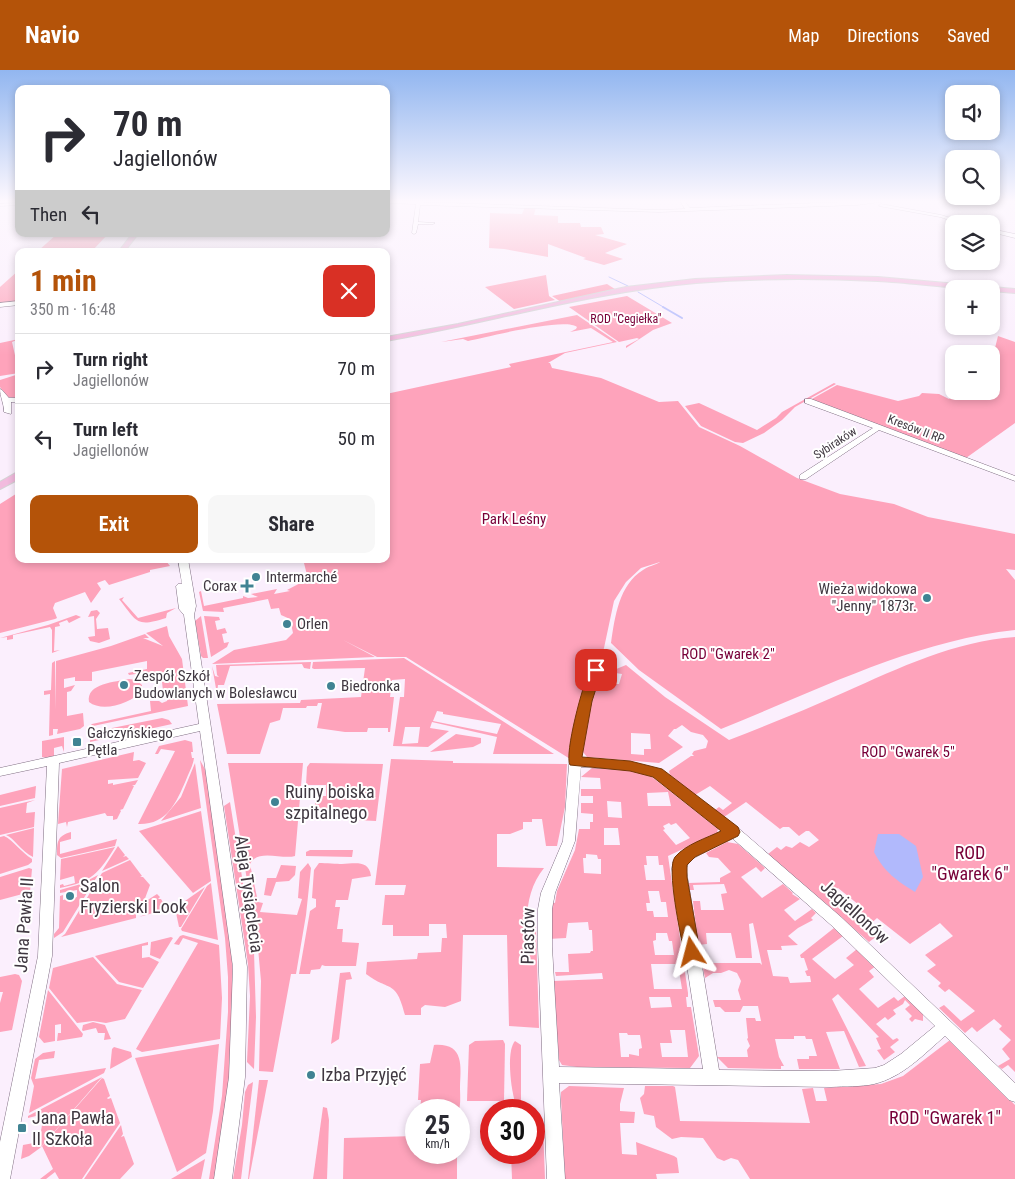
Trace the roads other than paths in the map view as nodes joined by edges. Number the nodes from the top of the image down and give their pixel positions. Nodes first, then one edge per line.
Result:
1 (1015, 291) edge
2 (15, 303) edge
3 (0, 305) edge
4 (390, 338) edge
5 (0, 391) edge
6 (6, 400) junction
7 (15, 400) edge
8 (808, 400) dead end
9 (8, 412) dead end
10 (879, 427) junction
11 (15, 477) edge
12 (803, 478) dead end
13 (1015, 479) edge
14 (0, 486) edge
15 (178, 563) edge
16 (184, 563) edge
17 (189, 615) junction
18 (596, 670) dead end
19 (206, 726) junction
20 (53, 760) junction
21 (575, 762) junction
22 (0, 772) edge
23 (733, 832) junction
24 (946, 1026) junction
25 (551, 1075) junction
26 (712, 1076) junction
27 (1015, 1094) edge
28 (1, 1179) edge
29 (223, 1179) edge
30 (556, 1179) edge

1 - 4 main road
2 - 3 street
5 - 6 street
6 - 7 street
6 - 9 street
8 - 10 street, Kresów II RP
10 - 12 street, Sybiraków
10 - 13 street, Kresów II RP
11 - 14 main road
15 - 17 street, Aleja Tysiąclecia
16 - 17 street, Aleja Tysiąclecia
17 - 19 street, Aleja Tysiąclecia
18 - 21 street, Piastów
19 - 20 street
19 - 29 street, Aleja Tysiąclecia
20 - 22 street
20 - 28 street, Jana Pawła II
21 - 23 street, Jagiellonów
21 - 25 street, Piastów
23 - 24 street, Jagiellonów
23 - 26 street
24 - 26 street
24 - 27 street, Jagiellonów
25 - 26 street
25 - 30 street, Piastów

